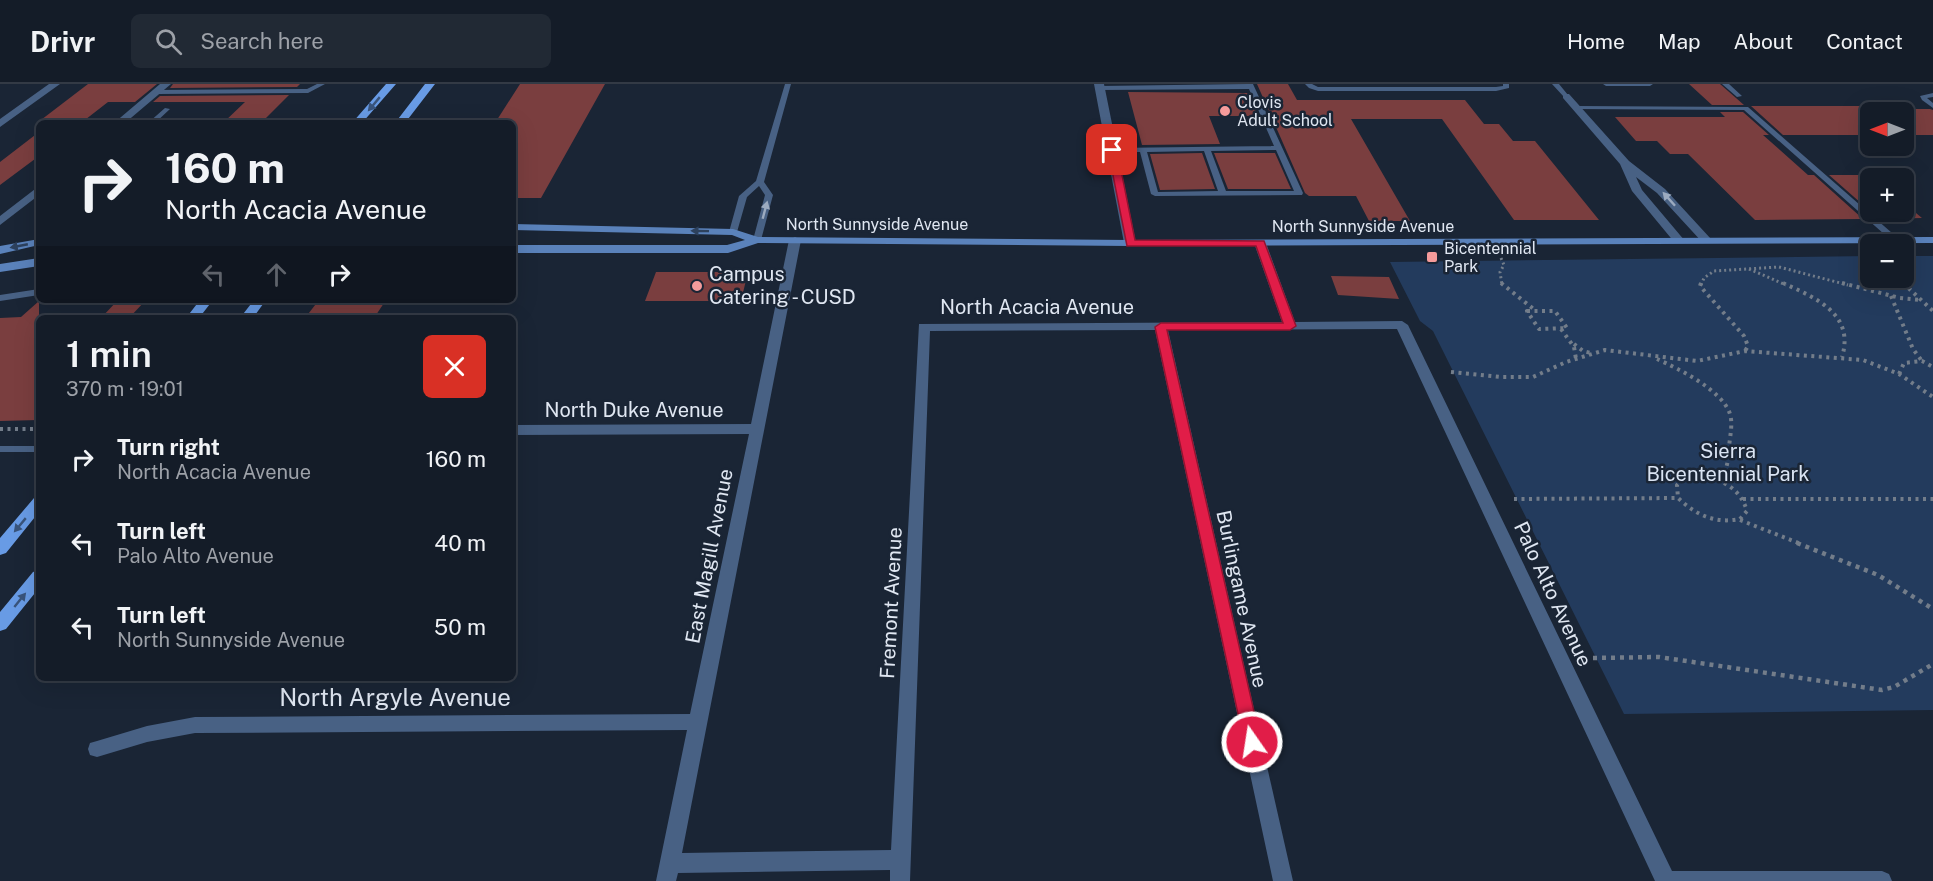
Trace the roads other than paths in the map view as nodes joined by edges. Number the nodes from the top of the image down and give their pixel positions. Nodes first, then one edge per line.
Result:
1 (55, 84) edge
2 (166, 84) edge
3 (322, 84) edge
4 (391, 84) edge
5 (430, 84) edge
6 (788, 84) edge
7 (1308, 84) edge
8 (1506, 84) edge
9 (1556, 84) edge
10 (1606, 84) edge
11 (1650, 84) edge
12 (1725, 84) edge
13 (1100, 86) edge
14 (1251, 86) edge
15 (157, 92) junction
16 (1933, 95) edge
17 (1566, 96) joint
18 (1739, 96) dead end
19 (1933, 106) edge
20 (1577, 108) junction
21 (167, 109) dead end
22 (123, 120) edge
23 (154, 120) edge
24 (360, 120) edge
25 (401, 120) edge
26 (0, 124) edge
27 (1279, 148) junction
28 (1207, 149) junction
29 (1112, 150) junction
30 (1143, 150) junction
31 (1625, 163) junction
32 (760, 182) junction
33 (36, 192) edge
34 (1223, 194) junction
35 (0, 222) edge
36 (516, 227) edge
37 (673, 231) junction
38 (733, 232) junction
39 (1889, 234) edge
40 (757, 240) junction
41 (795, 240) junction
42 (1860, 240) edge
43 (1914, 240) edge
44 (1933, 240) edge
45 (1679, 241) junction
46 (1707, 241) junction
47 (36, 243) edge
48 (1130, 243) junction
49 (1260, 243) junction
50 (516, 249) edge
51 (550, 249) junction
52 (0, 250) edge
53 (36, 262) edge
54 (0, 268) edge
55 (36, 292) edge
56 (0, 298) edge
57 (204, 303) edge
58 (258, 303) edge
59 (194, 315) edge
60 (248, 315) edge
61 (1402, 325) joint
62 (1290, 326) junction
63 (924, 327) joint
64 (1161, 327) junction
65 (756, 429) junction
66 (516, 430) edge
67 (0, 449) edge
68 (36, 449) edge
69 (36, 506) edge
70 (0, 549) edge
71 (36, 580) edge
72 (0, 624) edge
73 (696, 722) junction
74 (97, 749) dead end
75 (901, 860) junction
76 (668, 872) edge
77 (900, 881) edge
78 (1283, 881) edge
79 (1666, 881) edge
80 (1882, 881) edge

1 - 26 street
2 - 15 street
3 - 15 lane
4 -> 24 main road
5 - 25 main road
6 - 32 lane
7 - 8 lane
9 - 17 lane
10 - 11 lane
12 - 18 lane
13 - 14 lane
13 - 29 street
14 - 27 lane
15 - 22 street
16 - 19 lane
17 - 20 street
20 - 31 street
20 - 39 lane
21 - 23 lane
27 - 28 lane
27 - 34 lane
28 - 30 lane
28 - 34 lane
29 - 30 lane
29 - 48 street
30 - 34 lane
31 - 45 street
46 -> 31 street
32 - 38 lane
40 -> 32 lane
33 - 35 street
36 - 37 main road, North Sunnyside Avenue
38 -> 37 main road, North Sunnyside Avenue
37 - 51 main road
38 - 40 main road, North Sunnyside Avenue
40 - 41 main road, North Sunnyside Avenue
40 - 51 main road, North Sunnyside Avenue
41 - 48 main road, North Sunnyside Avenue
41 - 65 street, East Magill Avenue
42 - 46 main road, North Sunnyside Avenue
43 - 44 main road, North Sunnyside Avenue
45 - 46 main road, North Sunnyside Avenue
45 - 49 main road, North Sunnyside Avenue
47 -> 52 main road
48 - 49 main road, North Sunnyside Avenue
49 - 62 street
50 - 51 main road, North Sunnyside Avenue
53 - 54 main road
55 - 56 lane
57 - 59 main road
58 - 60 main road
61 - 62 street, North Acacia Avenue
61 - 79 street, Palo Alto Avenue
62 - 64 street, North Acacia Avenue
63 - 64 street, North Acacia Avenue
63 - 75 street, Fremont Avenue
64 - 78 street, Burlingame Avenue
65 - 66 street, North Duke Avenue
65 - 73 street, East Magill Avenue
67 - 68 lane
69 -> 70 main road
72 -> 71 main road
73 - 74 street, North Argyle Avenue
73 - 76 street, East Magill Avenue
75 - 76 street
75 - 77 street, Fremont Avenue
79 - 80 street

